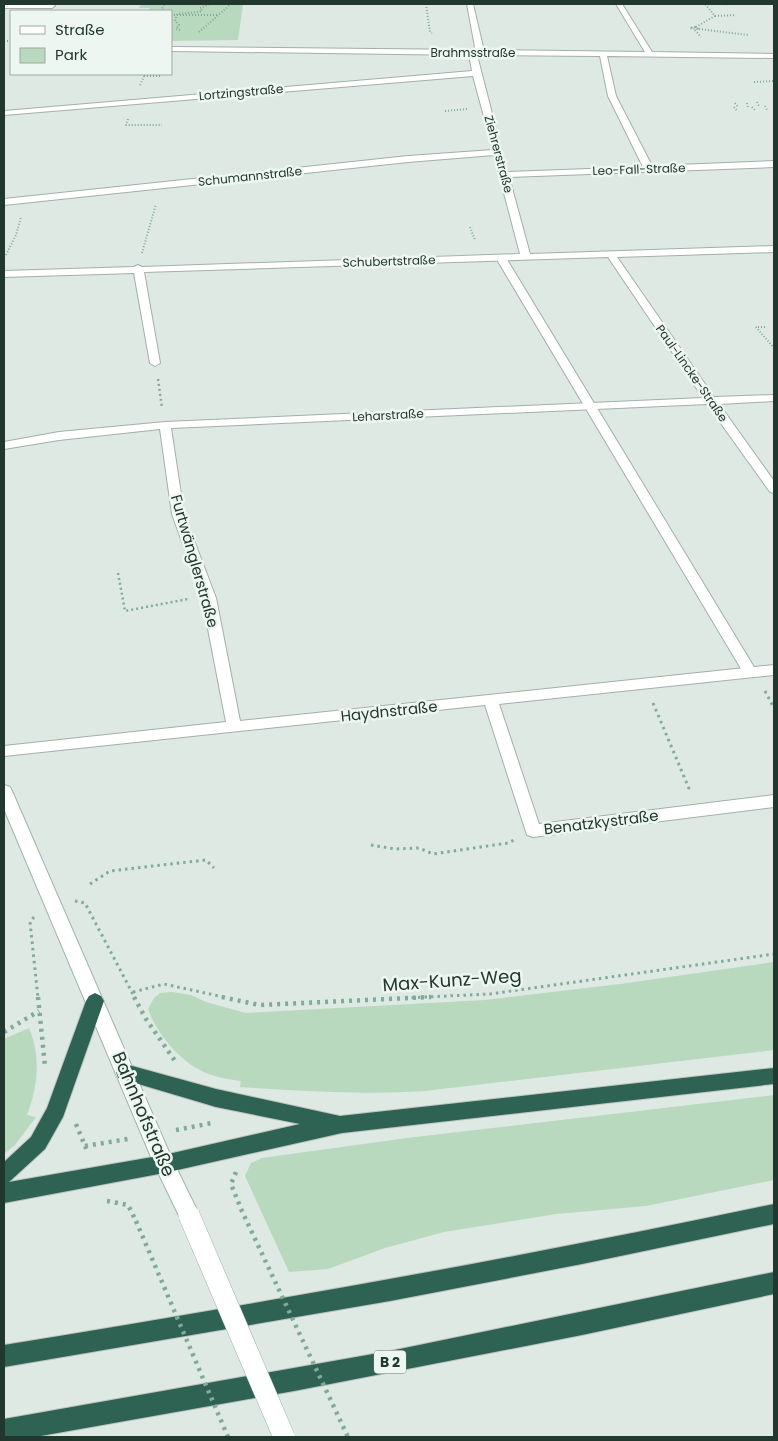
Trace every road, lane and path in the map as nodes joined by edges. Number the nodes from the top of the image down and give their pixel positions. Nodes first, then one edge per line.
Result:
1 (210, 4) edge
2 (231, 4) edge
3 (426, 4) edge
4 (470, 4) edge
5 (619, 4) edge
6 (705, 4) edge
7 (4, 6) edge
8 (52, 6) dead end
9 (172, 15) edge
10 (176, 15) junction
11 (218, 15) junction
12 (715, 16) junction
13 (736, 16) dead end
14 (696, 27) junction
15 (700, 29) junction
16 (181, 30) dead end
17 (748, 35) dead end
18 (172, 49) edge
19 (180, 49) junction
20 (436, 52) junction
21 (476, 52) junction
22 (603, 53) junction
23 (649, 53) junction
24 (774, 56) edge
25 (478, 73) junction
26 (144, 76) dead end
27 (162, 76) dead end
28 (774, 81) edge
29 (754, 82) dead end
30 (757, 102) dead end
31 (736, 103) dead end
32 (747, 103) dead end
33 (759, 106) dead end
34 (764, 106) dead end
35 (748, 107) dead end
36 (752, 107) dead end
37 (755, 110) dead end
38 (767, 110) dead end
39 (737, 111) dead end
40 (4, 113) edge
41 (497, 152) junction
42 (774, 164) edge
43 (648, 168) junction
44 (504, 175) junction
45 (161, 186) junction
46 (4, 202) edge
47 (17, 202) junction
48 (774, 249) edge
49 (611, 256) junction
50 (501, 258) junction
51 (526, 258) junction
52 (4, 261) edge
53 (138, 268) junction
54 (4, 274) edge
55 (765, 327) dead end
56 (774, 348) edge
57 (155, 363) joint
58 (774, 398) edge
59 (710, 400) junction
60 (591, 406) junction
61 (165, 425) junction
62 (4, 445) edge
63 (774, 489) edge
64 (118, 573) dead end
65 (208, 594) junction
66 (774, 670) edge
67 (750, 672) junction
68 (645, 684) junction
69 (491, 701) junction
70 (234, 726) junction
71 (4, 751) edge
72 (4, 791) edge
73 (774, 801) edge
74 (698, 810) junction
75 (533, 831) junction
76 (371, 845) dead end
77 (214, 868) dead end
78 (90, 884) dead end
79 (50, 897) junction
80 (774, 954) edge
81 (133, 992) junction
82 (95, 1001) junction
83 (4, 1032) edge
84 (180, 1068) dead end
85 (125, 1072) junction
86 (774, 1076) edge
87 (216, 1098) junction
88 (73, 1117) dead end
89 (212, 1123) dead end
90 (342, 1124) junction
91 (106, 1143) dead end
92 (85, 1146) junction
93 (91, 1162) dead end
94 (164, 1164) junction
95 (4, 1175) edge
96 (4, 1193) edge
97 (241, 1209) dead end
98 (774, 1214) edge
99 (136, 1221) dead end
100 (774, 1283) edge
101 (4, 1356) edge
102 (4, 1432) edge
103 (228, 1437) edge
104 (284, 1437) edge
105 (348, 1437) edge

1 - 10 path
2 - 11 path
3 - 20 path
4 - 21 street
5 - 23 street
6 - 12 path
7 - 8 street
9 - 10 path
10 - 11 path
10 - 16 path
11 - 19 path
12 - 13 path
12 - 14 path
14 - 15 path
14 - 15 path
15 - 17 path
18 - 19 street, Brahmsstraße
19 - 20 street, Brahmsstraße
20 - 21 street, Brahmsstraße
21 - 22 street, Brahmsstraße
21 - 25 street, Ziehrerstraße
22 - 23 street, Brahmsstraße
22 - 43 street
23 - 24 street, Brahmsstraße
25 - 40 street, Lortzingstraße
25 - 41 street, Ziehrerstraße
26 - 27 path
28 - 29 path
30 - 33 path
31 - 39 path
32 - 35 path
34 - 38 path
36 - 37 path
41 - 44 street, Ziehrerstraße
41 - 45 street, Schumannstraße
42 - 43 street, Leo-Fall-Straße
43 - 44 street, Leo-Fall-Straße
44 - 51 street, Ziehrerstraße
45 - 47 street, Schumannstraße
45 - 53 path
46 - 47 street, Schumannstraße
47 - 52 path
48 - 49 street, Schubertstraße
49 - 51 street, Schubertstraße
49 - 59 street, Paul-Lincke-Straße
50 - 51 street, Schubertstraße
50 - 53 street, Schubertstraße
50 - 60 street
53 - 54 street, Schubertstraße
53 - 57 street
55 - 56 path
57 - 61 path
58 - 59 street, Leharstraße
59 - 60 street, Leharstraße
59 - 63 street, Paul-Lincke-Straße
60 - 61 street, Leharstraße
60 - 67 street
61 - 62 street, Leharstraße
61 - 65 street, Furtwänglerstraße
64 - 65 path
65 - 70 street, Furtwänglerstraße
66 - 67 street, Haydnstraße
67 - 68 street, Haydnstraße
68 - 69 street, Haydnstraße
68 - 74 path
69 - 70 street, Haydnstraße
69 - 75 street, Benatzkystraße
70 - 71 street, Haydnstraße
72 - 79 street, Bahnhofstraße
73 - 74 street, Benatzkystraße
74 - 75 street, Benatzkystraße
75 - 76 path
77 - 78 path
79 - 81 path
79 - 82 street, Bahnhofstraße
79 - 83 path
80 - 81 path, Max-Kunz-Weg
81 - 84 path
82 - 85 street, Bahnhofstraße
82 - 95 highway
85 - 87 highway
85 - 94 street, Bahnhofstraße
86 - 90 highway
87 - 89 path
87 - 90 highway
88 - 92 path
90 - 94 highway
91 - 92 path
92 - 93 path
94 - 96 highway
94 - 104 street, Bahnhofstraße, bridge
97 - 105 path, bridge
98 - 101 highway
99 - 103 path, bridge
100 - 102 highway, B 2

